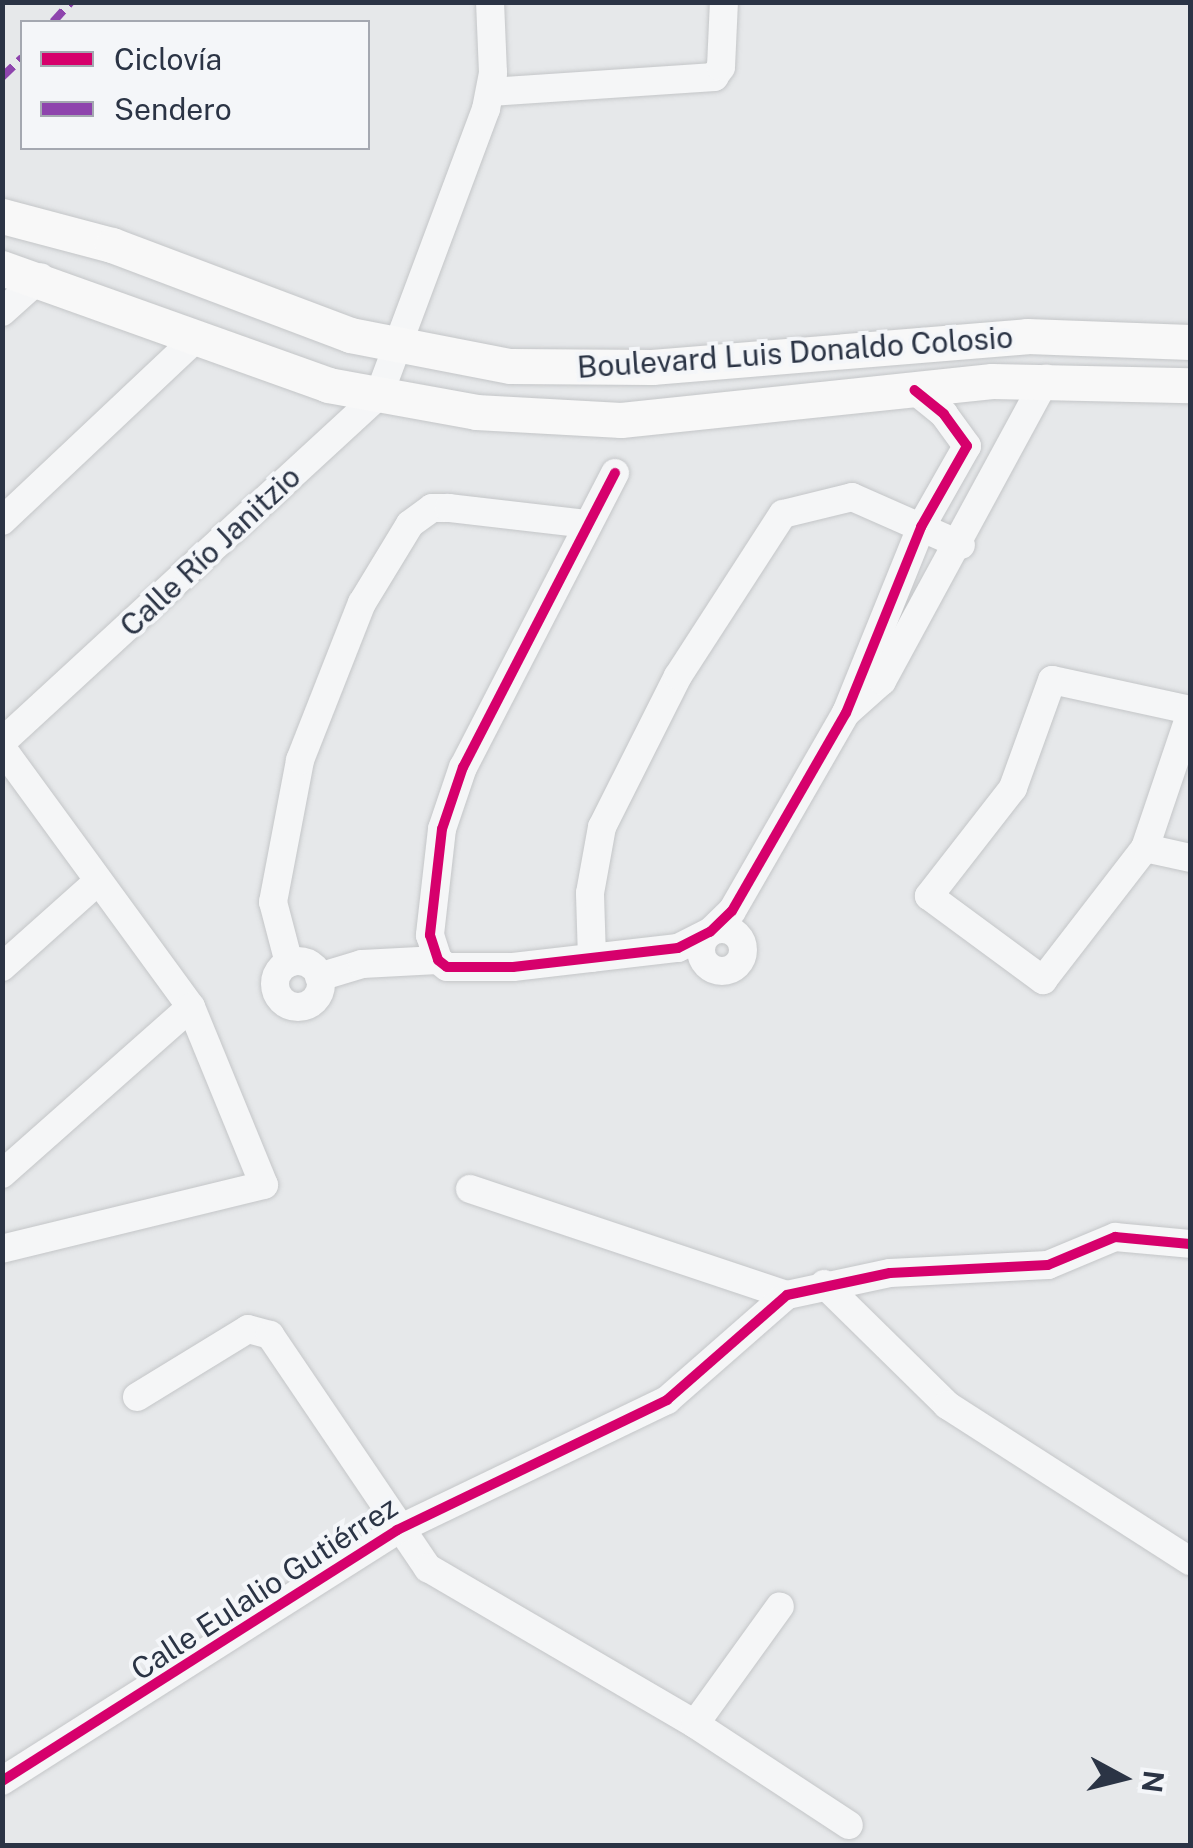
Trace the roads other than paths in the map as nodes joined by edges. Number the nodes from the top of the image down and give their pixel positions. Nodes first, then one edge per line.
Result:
1 (490, 2) edge
2 (724, 2) edge
3 (490, 92) junction
4 (2, 216) edge
5 (2, 268) edge
6 (41, 278) junction
7 (2, 312) edge
8 (195, 339) junction
9 (1190, 342) edge
10 (400, 349) junction
11 (1046, 379) junction
12 (1190, 384) edge
13 (914, 390) junction
14 (379, 396) junction
15 (966, 446) junction
16 (1002, 464) junction
17 (615, 474) dead end
18 (2, 521) edge
19 (587, 524) junction
20 (921, 527) junction
21 (961, 545) junction
22 (1190, 712) edge
23 (846, 713) junction
24 (2, 745) edge
25 (1145, 848) junction
26 (1190, 858) edge
27 (97, 882) junction
28 (592, 958) junction
29 (438, 960) junction
30 (290, 963) junction
31 (2, 967) edge
32 (319, 977) junction
33 (190, 1007) junction
34 (2, 1174) edge
35 (470, 1189) dead end
36 (1190, 1244) edge
37 (2, 1249) edge
38 (824, 1284) junction
39 (787, 1295) junction
40 (138, 1397) dead end
41 (397, 1530) junction
42 (1190, 1561) edge
43 (780, 1606) dead end
44 (694, 1724) junction
45 (2, 1782) edge
46 (850, 1825) dead end

1 - 3 street, Calle Río Janitzio
2 - 3 street
3 - 10 street, Calle Río Janitzio
4 - 10 main road, Boulevard Luis Donaldo Colosio
5 - 6 main road, Boulevard Luis Donaldo Colosio
6 - 7 street
6 - 8 main road, Boulevard Luis Donaldo Colosio
8 - 14 main road, Boulevard Luis Donaldo Colosio
8 - 18 street
9 - 10 main road, Boulevard Luis Donaldo Colosio
10 - 14 street, Calle Río Janitzio
11 - 12 main road, Boulevard Luis Donaldo Colosio
11 - 13 main road, Boulevard Luis Donaldo Colosio
11 - 16 street
13 - 14 main road, Boulevard Luis Donaldo Colosio
13 - 15 street
14 - 24 street, Calle Río Janitzio
15 - 16 street
15 - 20 street
16 - 21 street
17 - 19 street
19 - 29 street
19 - 30 street
20 - 21 street
20 - 23 street
20 - 28 street
21 - 23 street
22 - 25 street
22 - 25 street
23 - 28 street
24 - 27 street
25 - 26 street
27 - 31 street
27 - 33 street
28 - 29 street
29 - 32 street
30 - 32 street
30 - 32 street
33 - 34 street
33 - 37 street
35 - 39 street
36 - 38 street
38 - 39 street
38 - 42 street
39 - 41 street, Calle Eulalio Gutiérrez
40 - 41 street
41 - 44 street
41 - 45 street, Calle Eulalio Gutiérrez
43 - 44 street
44 - 46 street

